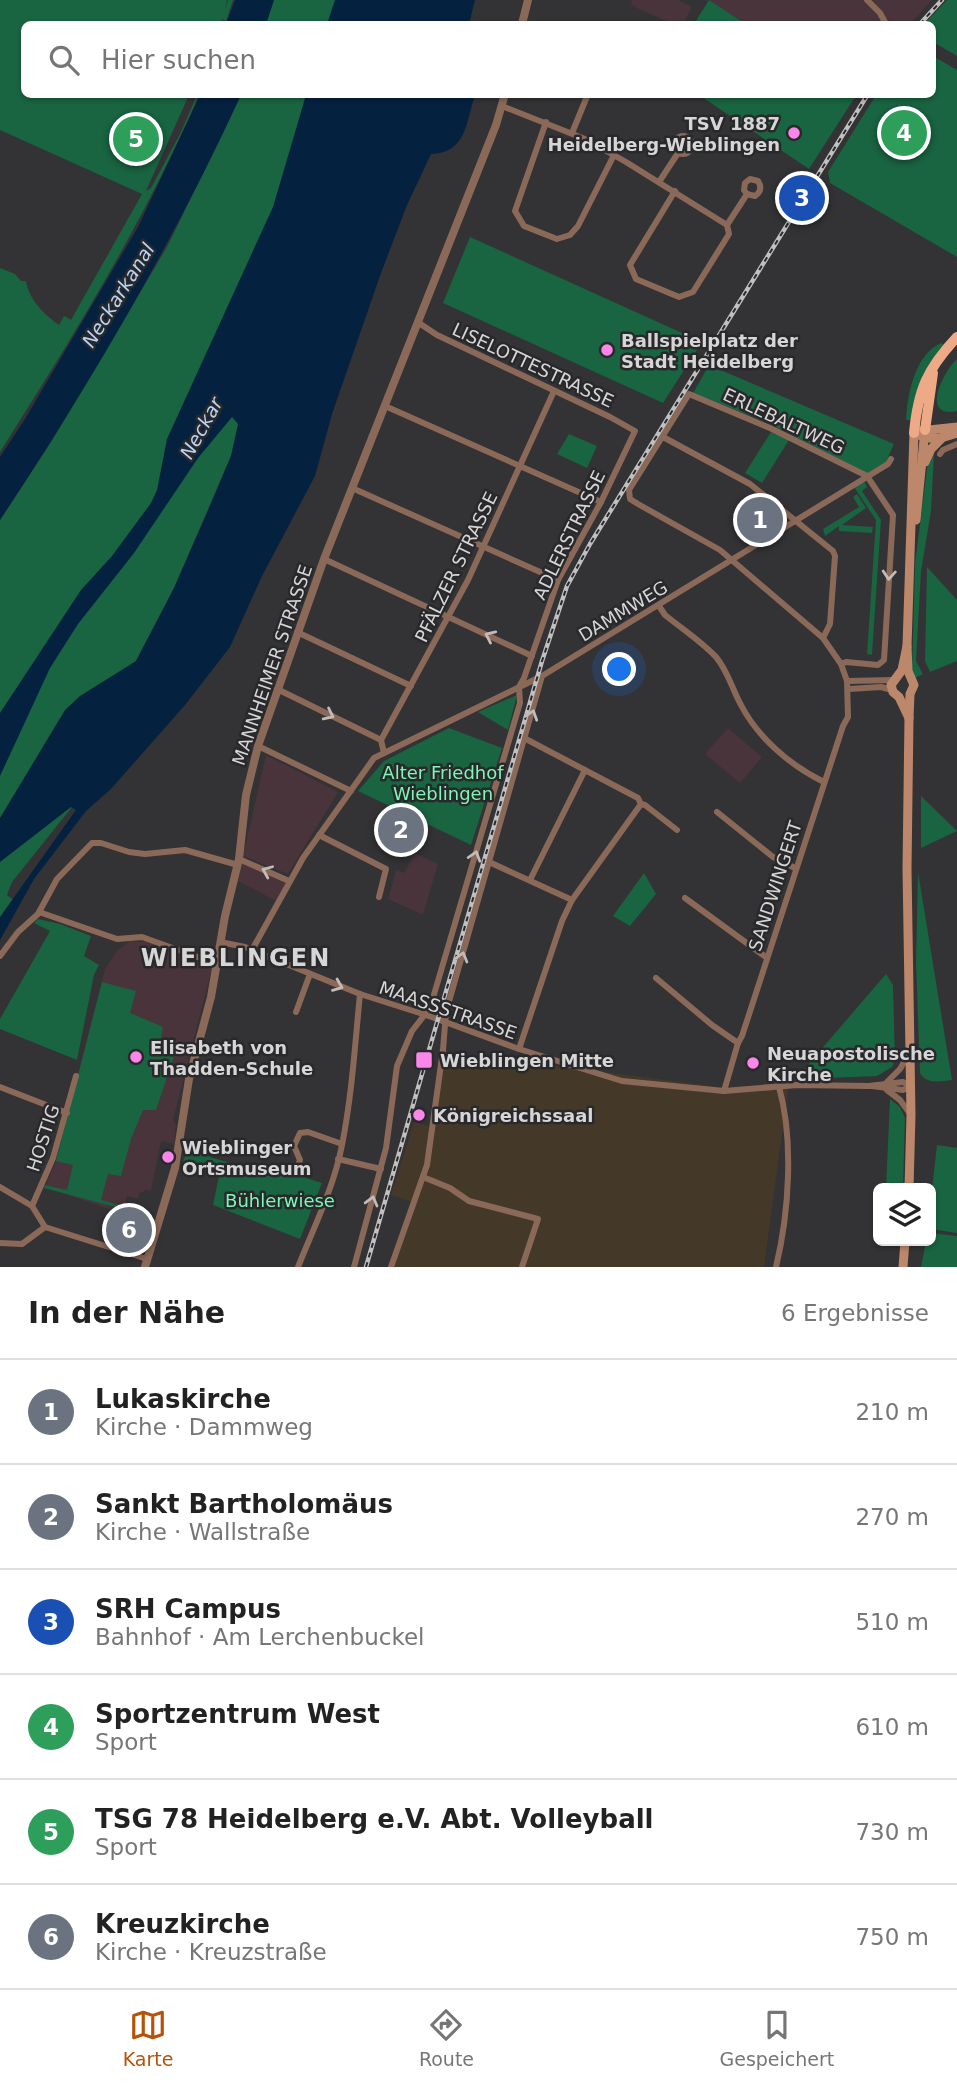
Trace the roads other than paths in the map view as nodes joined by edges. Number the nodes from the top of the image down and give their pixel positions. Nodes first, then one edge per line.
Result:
1 (528, 0) edge
2 (867, 0) edge
3 (523, 21) edge
4 (884, 21) edge
5 (504, 98) edge
6 (586, 98) edge
7 (502, 106) junction
8 (546, 122) junction
9 (572, 133) junction
10 (678, 153) dead end
11 (614, 155) junction
12 (659, 181) junction
13 (675, 191) junction
14 (747, 194) dead end
15 (727, 225) junction
16 (419, 323) junction
17 (957, 337) edge
18 (934, 367) junction
19 (554, 391) junction
20 (385, 406) junction
21 (927, 411) junction
22 (946, 427) junction
23 (957, 427) edge
24 (635, 431) joint
25 (921, 433) junction
26 (957, 433) edge
27 (663, 436) junction
28 (941, 439) junction
29 (957, 444) edge
30 (940, 454) dead end
31 (891, 459) dead end
32 (521, 466) junction
33 (921, 474) junction
34 (867, 476) junction
35 (352, 488) junction
36 (601, 502) junction
37 (795, 521) junction
38 (483, 547) junction
39 (324, 559) junction
40 (732, 560) junction
41 (910, 574) junction
42 (558, 580) junction
43 (659, 606) junction
44 (448, 617) junction
45 (297, 632) junction
46 (823, 638) junction
47 (907, 646) junction
48 (533, 656) junction
49 (841, 664) junction
50 (542, 677) junction
51 (910, 677) junction
52 (895, 678) junction
53 (848, 685) junction
54 (411, 686) junction
55 (519, 687) junction
56 (277, 689) junction
57 (896, 694) junction
58 (911, 694) junction
59 (908, 718) junction
60 (524, 738) junction
61 (381, 740) junction
62 (258, 746) junction
63 (384, 753) junction
64 (585, 770) junction
65 (824, 782) junction
66 (351, 791) junction
67 (641, 804) junction
68 (717, 811) dead end
69 (677, 830) dead end
70 (319, 835) junction
71 (238, 862) junction
72 (489, 862) junction
73 (795, 868) junction
74 (530, 880) junction
75 (289, 881) junction
76 (379, 897) dead end
77 (685, 898) dead end
78 (572, 900) junction
79 (40, 912) junction
80 (220, 942) junction
81 (252, 950) junction
82 (0, 956) edge
83 (767, 958) junction
84 (217, 964) junction
85 (310, 974) junction
86 (656, 978) dead end
87 (359, 994) junction
88 (296, 1012) dead end
89 (423, 1016) junction
90 (444, 1023) junction
91 (738, 1043) junction
92 (519, 1049) junction
93 (910, 1052) junction
94 (76, 1076) dead end
95 (887, 1086) junction
96 (911, 1086) junction
97 (0, 1087) edge
98 (779, 1087) junction
99 (724, 1091) junction
100 (66, 1112) junction
101 (911, 1115) junction
102 (342, 1144) junction
103 (338, 1159) junction
104 (298, 1168) dead end
105 (381, 1169) junction
106 (423, 1177) junction
107 (909, 1183) edge
108 (0, 1187) edge
109 (32, 1206) junction
110 (45, 1227) junction
111 (0, 1243) edge
112 (905, 1246) edge
113 (146, 1263) edge
114 (298, 1267) edge
115 (354, 1267) edge
116 (390, 1267) edge
117 (522, 1267) edge
118 (776, 1267) edge
119 (903, 1267) edge

1 - 3 street
2 - 4 street
5 - 7 street, MANNHEIMER STRASSE
6 - 9 street
7 - 8 street
7 - 16 street, MANNHEIMER STRASSE
8 - 9 street
8 - 11 street
9 - 11 street
10 - 12 street
11 - 12 street
12 - 13 street
13 - 15 street
13 - 15 street
14 - 15 street
16 - 19 street, LISELOTTESTRASSE
16 - 20 street, MANNHEIMER STRASSE
17 - 18 highway
18 - 21 highway
18 - 25 highway
19 - 24 street, LISELOTTESTRASSE
19 - 32 street, PFÄLZER STRASSE
20 - 32 street
20 - 35 street, MANNHEIMER STRASSE
21 - 22 main road
21 - 25 highway
22 - 23 main road
22 - 25 main road
24 - 36 street, ADLERSTRASSE
25 - 28 main road
25 - 33 main road
25 - 41 main road
26 - 28 main road
27 - 34 street, ERLEBALTWEG
27 - 37 street
27 - 40 street, SANDWINGERT
28 - 33 main road
29 - 30 street
31 - 34 street, DAMMWEG
32 - 36 street
32 - 38 street, PFÄLZER STRASSE
33 - 41 main road
34 - 37 street, DAMMWEG
34 -> 49 street
35 - 38 street
35 - 39 street, MANNHEIMER STRASSE
36 - 42 street, ADLERSTRASSE
37 - 40 street, DAMMWEG
37 - 46 street
38 - 42 street
38 - 44 street, PFÄLZER STRASSE
39 - 44 street
39 - 45 street, MANNHEIMER STRASSE
40 - 43 street, DAMMWEG
40 - 46 street, SANDWINGERT
41 - 47 main road
42 - 48 street, ADLERSTRASSE
43 - 50 street, DAMMWEG
43 - 65 street
48 -> 44 street
44 - 54 street, PFÄLZER STRASSE
45 - 54 street
45 - 56 street, MANNHEIMER STRASSE
46 - 49 street, SANDWINGERT
47 - 51 main road
47 - 52 main road
48 - 55 street, ADLERSTRASSE
49 - 53 street, SANDWINGERT
50 - 55 street, DAMMWEG
60 -> 50 street
51 - 52 main road
51 - 58 main road
52 - 53 street
52 - 57 main road
53 - 57 street
53 - 65 street, SANDWINGERT
54 - 61 street, PFÄLZER STRASSE
55 - 63 street, DAMMWEG
89 -> 55 street, ADLERSTRASSE
56 -> 61 street
56 - 62 street, MANNHEIMER STRASSE
57 - 58 main road
57 - 59 main road
58 - 59 main road
59 - 93 main road
60 - 64 street
60 - 72 street
61 - 63 street
62 - 66 street
62 - 71 street, MANNHEIMER STRASSE
63 - 66 street, DAMMWEG
64 - 67 street
64 - 74 street
65 - 73 street, SANDWINGERT
66 - 70 street, DAMMWEG
67 - 69 street
67 - 78 street
68 - 73 street
70 - 75 street, DAMMWEG
70 - 76 street
75 -> 71 street
71 - 79 street
71 - 80 street, MANNHEIMER STRASSE
72 - 74 street
90 -> 72 street
73 - 83 street, SANDWINGERT
74 - 78 street
75 - 81 street, DAMMWEG
77 - 83 street
78 - 92 street
79 - 82 street
79 - 84 street
80 - 81 street, MAASSSTRASSE
80 - 84 street, MANNHEIMER STRASSE
81 - 85 street, MAASSSTRASSE
83 - 91 street, SANDWINGERT
84 - 113 street, MANNHEIMER STRASSE
85 -> 87 street, MAASSSTRASSE
85 - 88 street
86 - 91 street
87 - 89 street, MAASSSTRASSE
87 - 102 street
89 - 90 street, MAASSSTRASSE
89 - 105 street, ADLERSTRASSE
90 - 92 street, MAASSSTRASSE
90 - 106 street
91 - 99 street, SANDWINGERT
92 - 99 street, MAASSSTRASSE
93 - 95 street
93 - 96 main road
94 - 100 street, HOSTIG
95 - 96 street, MAASSSTRASSE
95 - 98 street, MAASSSTRASSE
95 - 101 street
96 - 101 main road
97 - 100 street
98 - 99 street, MAASSSTRASSE
98 - 118 street
100 - 109 street, HOSTIG
101 - 107 main road
102 - 103 street
102 - 104 street
103 - 105 street
103 - 114 street
115 -> 105 street, ADLERSTRASSE
106 - 116 street
106 - 117 street
108 - 109 street
109 - 110 street
110 - 111 street
110 - 113 street
112 - 119 main road

